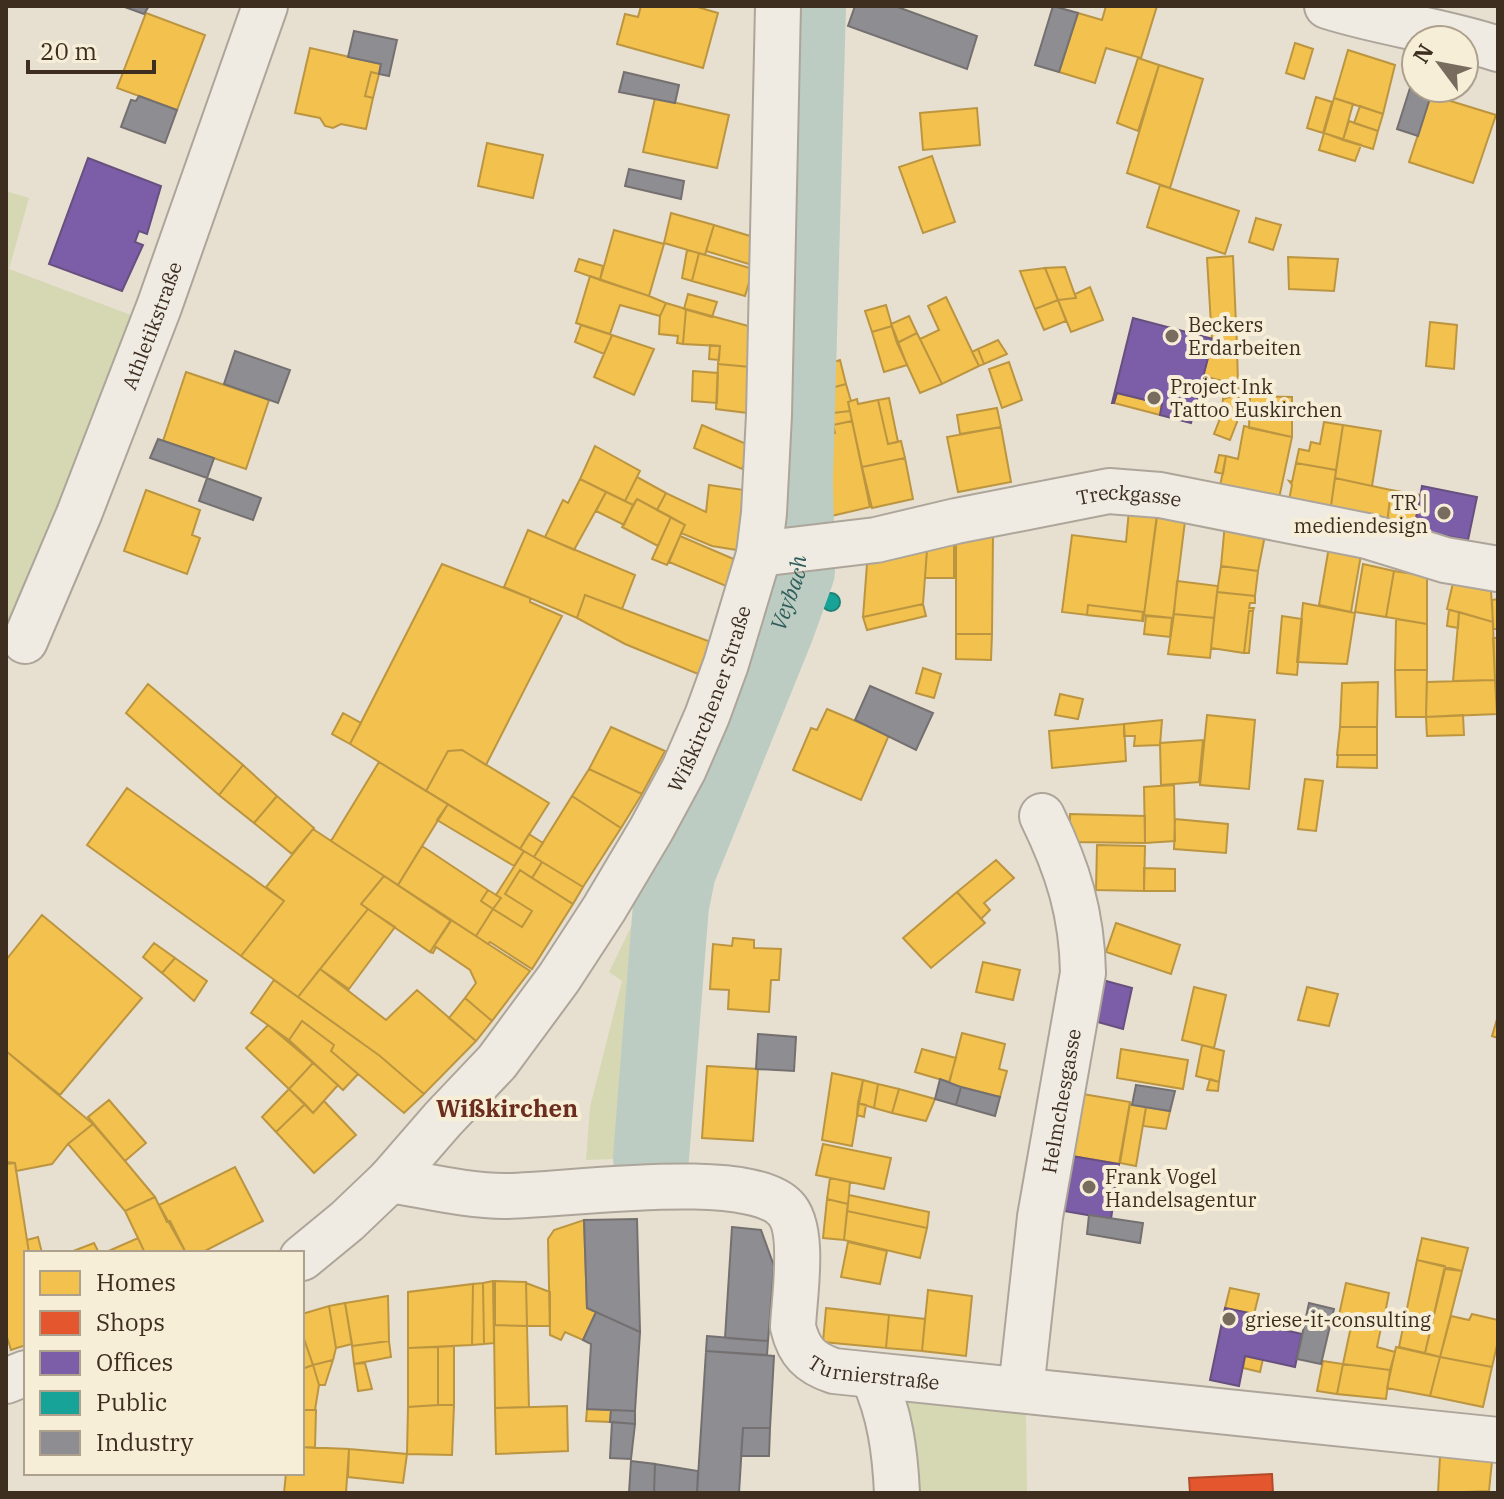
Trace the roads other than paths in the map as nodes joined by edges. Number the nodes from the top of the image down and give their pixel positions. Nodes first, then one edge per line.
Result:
1 (265, 6) edge
2 (778, 6) edge
3 (1327, 6) edge
4 (1498, 49) edge
5 (786, 550) junction
6 (1498, 569) edge
7 (25, 641) dead end
8 (1042, 816) dead end
9 (390, 1180) junction
10 (304, 1256) edge
11 (873, 1376) junction
12 (1021, 1390) junction
13 (1498, 1440) edge
14 (897, 1493) edge

1 - 7 street, Athletikstraße
2 - 5 street, Wißkirchener Straße
3 - 4 street
5 - 6 street, Treckgasse
5 - 9 street, Wißkirchener Straße
8 - 12 street, Helmchesgasse
9 - 10 street, Wißkirchener Straße
9 - 11 street, Turnierstraße
11 - 12 street, Turnierstraße
11 - 14 street
12 - 13 street, Turnierstraße

